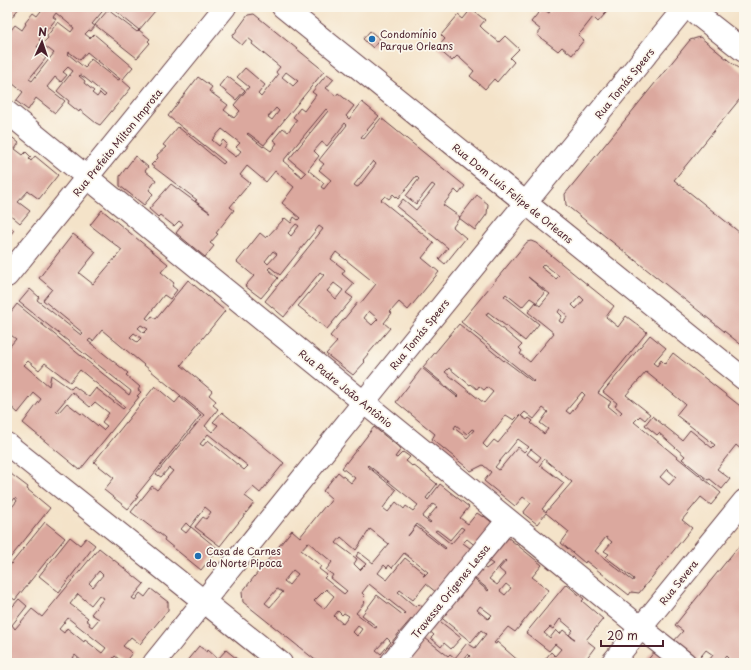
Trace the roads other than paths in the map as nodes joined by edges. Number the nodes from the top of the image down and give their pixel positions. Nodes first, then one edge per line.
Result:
1 (226, 7) edge
2 (283, 7) edge
3 (687, 7) edge
4 (744, 52) edge
5 (7, 112) edge
6 (87, 178) junction
7 (526, 203) junction
8 (7, 276) edge
9 (744, 379) edge
10 (364, 402) junction
11 (7, 444) edge
12 (744, 501) edge
13 (508, 520) junction
14 (204, 601) junction
15 (640, 628) junction
16 (154, 663) edge
17 (280, 663) edge
18 (391, 663) edge
19 (612, 663) edge
20 (685, 663) edge

1 - 6 street, Rua Prefeito Milton Improta
2 - 7 street, Rua Dom Luís Felipe de Orleans
3 - 4 street
3 - 7 street, Rua Tomás Speers
5 - 6 street, Rua Padre João Antônio
6 - 8 street, Rua Prefeito Milton Improta
6 - 10 street, Rua Padre João Antônio
7 - 9 street, Rua Dom Luís Felipe de Orleans
7 - 10 street, Rua Tomás Speers
10 - 13 street, Rua Padre João Antônio
10 - 14 street, Rua Tomás Speers
11 - 14 street
12 - 15 street, Rua Severa
13 - 15 street, Rua Padre João Antônio
13 - 18 street, Travessa Orígenes Lessa
14 - 16 street, Rua Tomás Speers
14 - 17 street
15 - 19 street, Rua Severa
15 - 20 street, Rua Padre João Antônio

